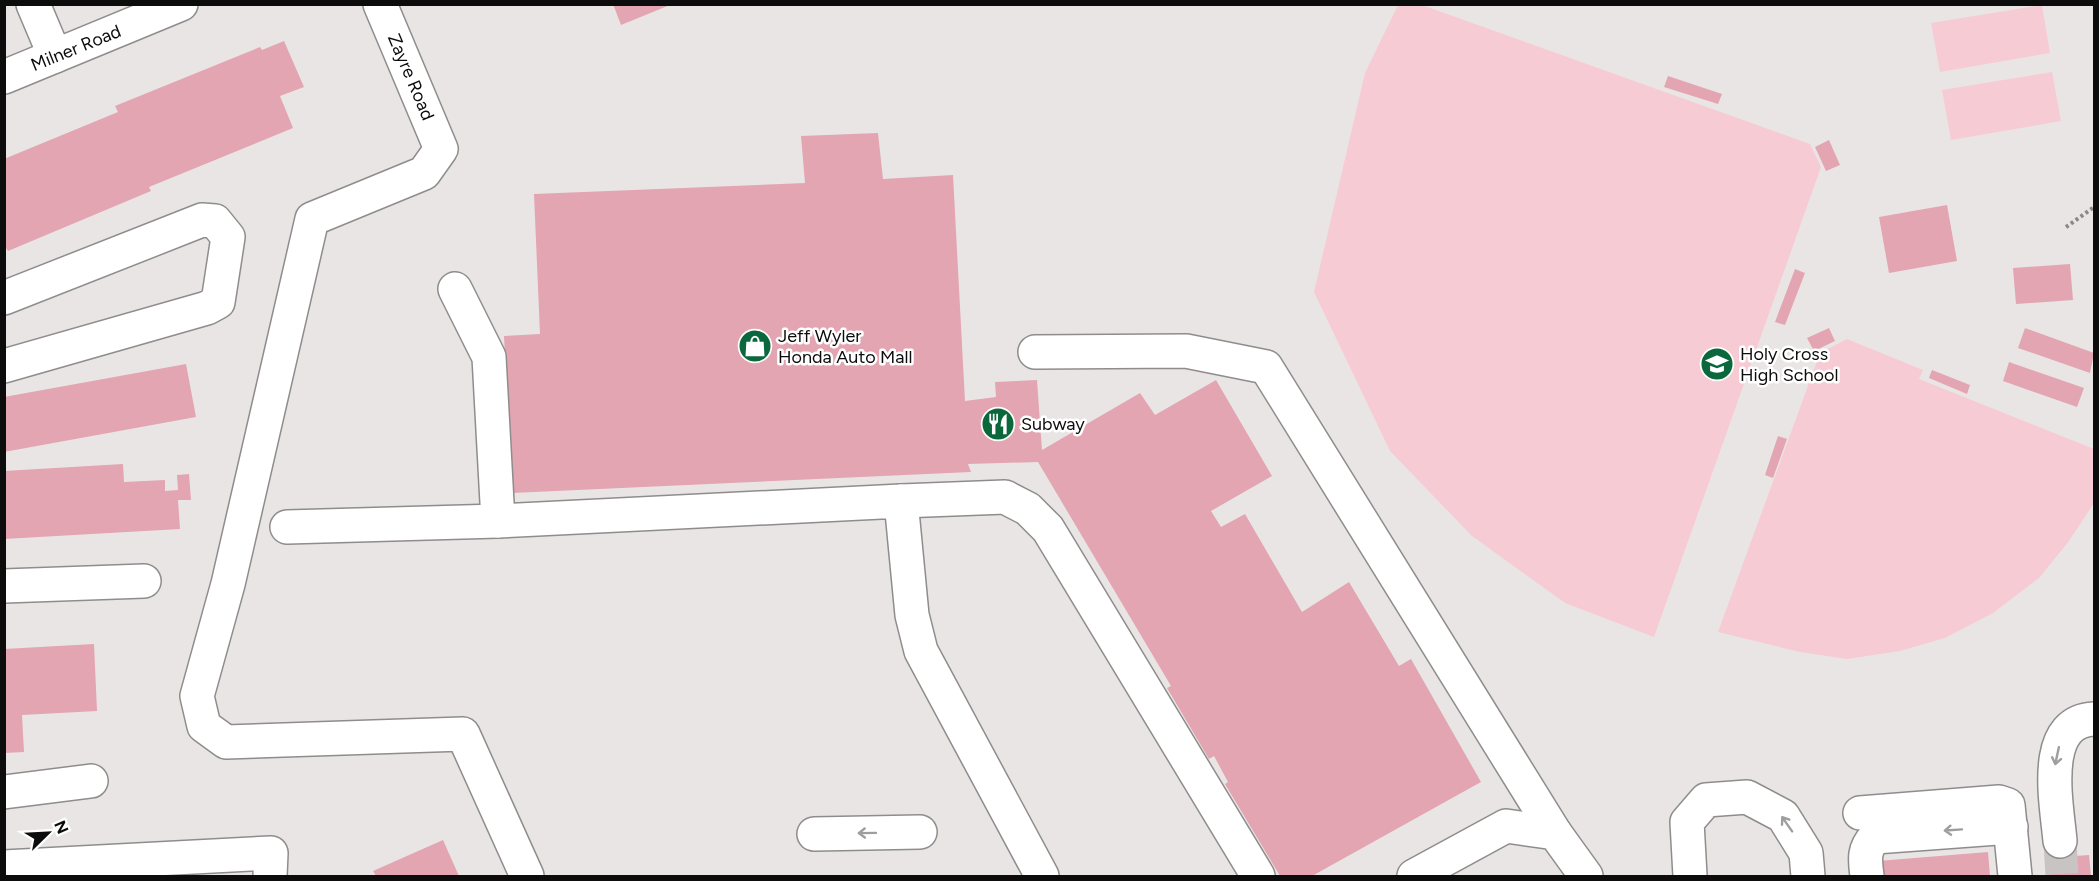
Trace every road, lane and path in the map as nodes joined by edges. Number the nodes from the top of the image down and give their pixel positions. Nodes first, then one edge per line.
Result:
1 (33, 4) edge
2 (180, 4) edge
3 (380, 4) edge
4 (55, 56) junction
5 (4, 77) edge
6 (2094, 207) edge
7 (2066, 227) dead end
8 (455, 289) dead end
9 (4, 298) edge
10 (1035, 352) dead end
11 (4, 366) edge
12 (901, 501) junction
13 (498, 521) junction
14 (287, 527) dead end
15 (144, 581) dead end
16 (4, 586) edge
17 (2094, 719) edge
18 (91, 781) dead end
19 (4, 792) edge
20 (1860, 813) dead end
21 (2011, 826) junction
22 (920, 832) dead end
23 (1555, 833) junction
24 (814, 834) dead end
25 (2060, 841) tunnel mouth
26 (4, 867) edge
27 (270, 876) edge
28 (527, 876) edge
29 (1042, 876) edge
30 (1258, 876) edge
31 (1413, 876) edge
32 (1586, 876) edge
33 (1690, 876) edge
34 (1808, 876) edge
35 (1867, 876) edge
36 (2015, 876) edge

1 - 4 street
2 - 4 street, Milner Road
3 - 28 street, Zayre Road
4 - 5 street, Milner Road
6 - 7 path
8 - 13 street
9 - 11 street
10 - 23 street
12 - 13 street
12 - 29 street
12 - 30 street
13 - 14 street
15 - 16 street
17 -> 25 street
18 - 19 street
20 - 21 street
21 -> 35 street
21 - 36 street
22 -> 24 street
23 - 31 street
23 - 32 street
26 - 27 street
34 -> 33 street

